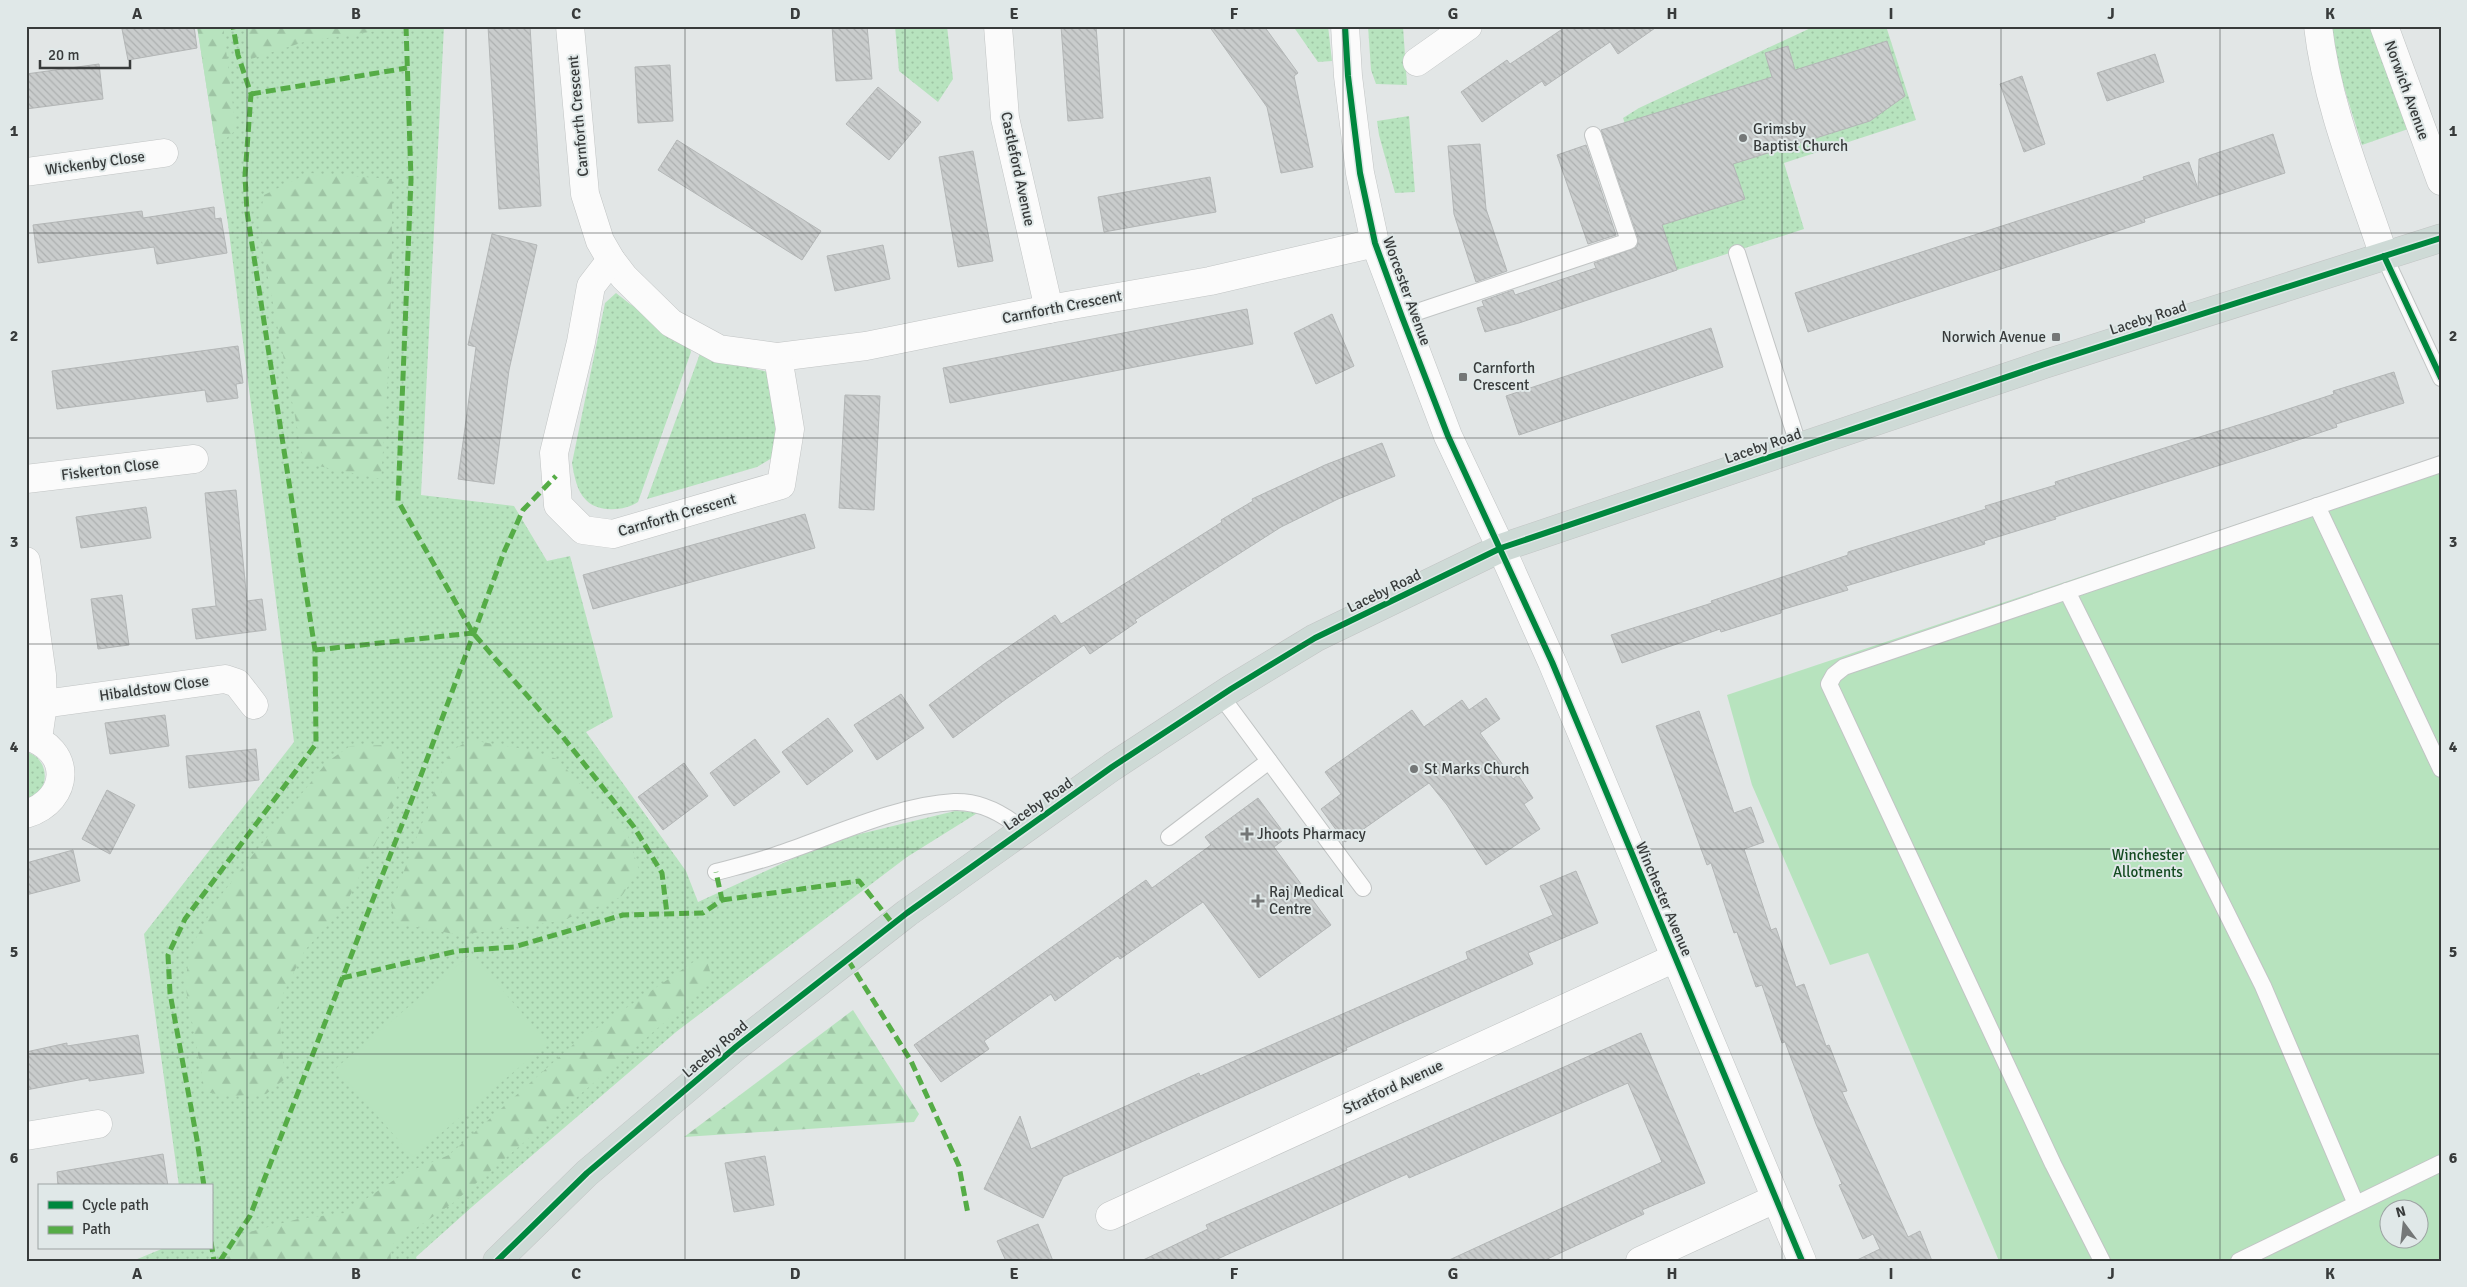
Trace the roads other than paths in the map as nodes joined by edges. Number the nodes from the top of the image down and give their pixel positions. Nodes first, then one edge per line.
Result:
1 (570, 26) edge
2 (998, 26) edge
3 (1345, 26) edge
4 (1468, 26) edge
5 (2318, 26) edge
6 (2384, 26) edge
7 (1418, 62) dead end
8 (1593, 135) dead end
9 (164, 153) dead end
10 (26, 172) edge
11 (2441, 181) edge
12 (2441, 238) edge
13 (1375, 244) junction
14 (1737, 253) dead end
15 (2384, 256) junction
16 (611, 260) junction
17 (1048, 309) junction
18 (1402, 317) junction
19 (778, 357) junction
20 (2441, 378) edge
21 (1799, 447) junction
22 (194, 460) dead end
23 (2441, 464) edge
24 (26, 479) edge
25 (2317, 506) junction
26 (1501, 548) junction
27 (26, 561) edge
28 (2067, 591) junction
29 (1221, 696) junction
30 (43, 704) junction
31 (254, 706) dead end
32 (32, 738) edge
33 (1269, 761) junction
34 (2441, 769) edge
35 (26, 814) edge
36 (1023, 830) junction
37 (1169, 837) dead end
38 (716, 872) dead end
39 (1363, 888) dead end
40 (1675, 958) junction
41 (98, 1124) dead end
42 (26, 1136) edge
43 (2441, 1163) edge
44 (1775, 1199) junction
45 (2356, 1204) junction
46 (1110, 1216) dead end
47 (496, 1261) edge
48 (1640, 1261) edge
49 (1802, 1261) edge
50 (2102, 1261) edge
51 (2239, 1261) edge

1 - 16 street, Carnforth Crescent
2 - 17 street, Castleford Avenue
3 - 13 street, Worcester Avenue
4 - 7 street
5 - 15 street
6 - 11 street, Norwich Avenue
8 - 18 lane
9 - 10 street, Wickenby Close
12 - 15 highway, Laceby Road
13 - 17 street, Carnforth Crescent
13 - 18 street, Worcester Avenue
14 - 21 lane
15 - 20 lane
15 - 21 highway, Laceby Road
16 - 19 street, Carnforth Crescent
16 - 19 street, Carnforth Crescent
17 - 19 street, Carnforth Crescent
18 - 26 street, Worcester Avenue
21 - 26 highway, Laceby Road
22 - 24 street, Fiskerton Close
23 - 25 lane
25 - 28 lane
25 - 34 lane
26 - 29 highway, Laceby Road
26 - 40 street, Winchester Avenue
27 - 30 street
28 - 45 lane
28 - 50 lane
29 - 33 lane
29 - 36 highway, Laceby Road
30 - 31 street, Hibaldstow Close
30 - 32 street
32 - 35 street
33 - 37 lane
33 - 39 lane
36 - 38 lane
36 - 47 highway, Laceby Road
40 - 44 street, Winchester Avenue
40 - 46 street, Stratford Avenue
41 - 42 street
43 - 45 lane
44 - 48 street
44 - 49 street, Winchester Avenue
45 - 51 lane

